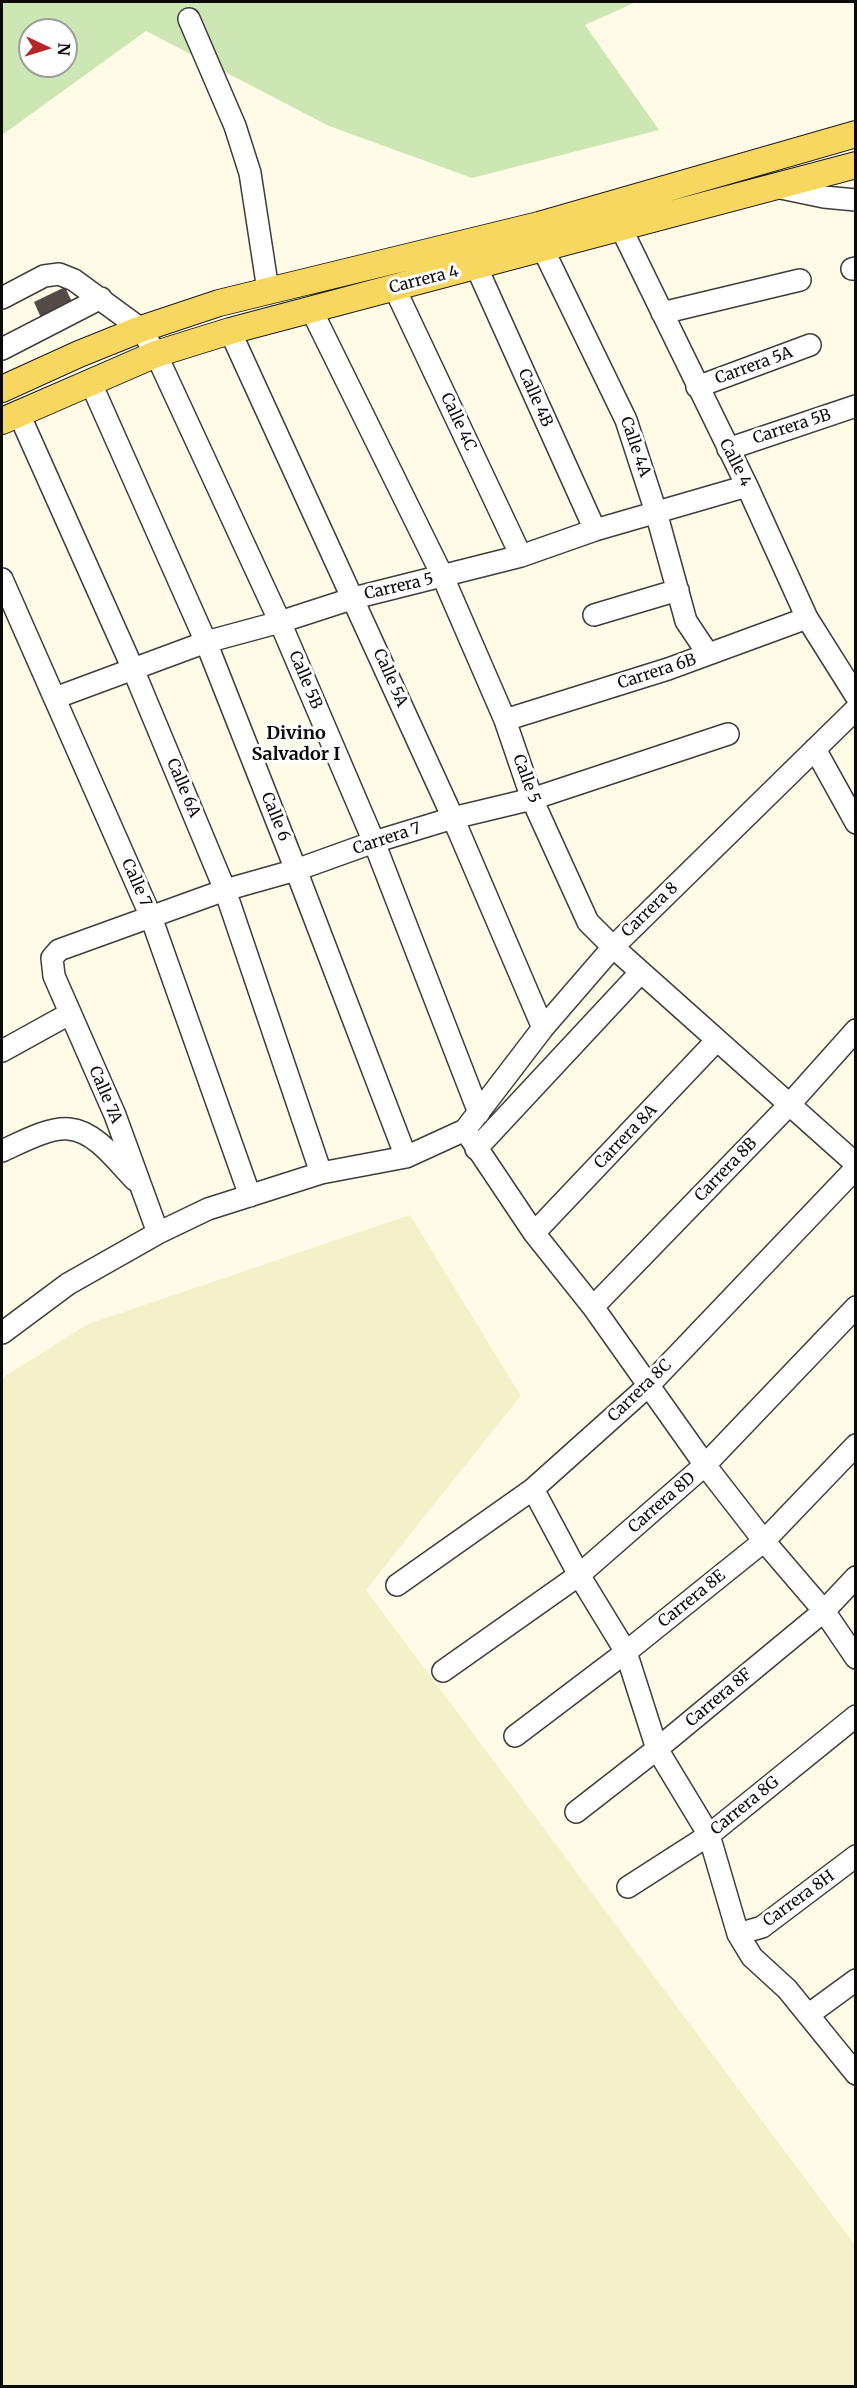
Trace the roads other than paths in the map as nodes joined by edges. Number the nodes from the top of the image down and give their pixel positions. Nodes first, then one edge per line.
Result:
1 (189, 19) dead end
2 (855, 134) edge
3 (855, 165) edge
4 (772, 186) junction
5 (855, 200) edge
6 (620, 226) junction
7 (542, 247) junction
8 (476, 266) junction
9 (800, 280) dead end
10 (394, 287) junction
11 (268, 290) junction
12 (2, 298) edge
13 (101, 298) junction
14 (311, 309) junction
15 (662, 313) junction
16 (141, 329) junction
17 (230, 331) junction
18 (810, 345) dead end
19 (2, 349) edge
20 (156, 354) junction
21 (90, 381) junction
22 (697, 387) junction
23 (2, 389) edge
24 (855, 406) edge
25 (10, 417) edge
26 (728, 449) junction
27 (747, 486) junction
28 (656, 512) junction
29 (595, 530) junction
30 (521, 556) junction
31 (443, 577) junction
32 (2, 579) edge
33 (678, 590) junction
34 (354, 598) junction
35 (8, 610) edge
36 (594, 615) dead end
37 (807, 618) junction
38 (280, 622) junction
39 (206, 642) junction
40 (708, 654) junction
41 (133, 669) junction
42 (855, 696) edge
43 (55, 698) junction
44 (855, 709) edge
45 (505, 720) junction
46 (728, 735) dead end
47 (815, 748) junction
48 (532, 799) junction
49 (453, 818) junction
50 (855, 823) edge
51 (374, 842) junction
52 (296, 870) junction
53 (225, 890) junction
54 (151, 917) junction
55 (613, 947) junction
56 (52, 958) joint
57 (641, 972) junction
58 (69, 1014) junction
59 (543, 1028) junction
60 (855, 1030) edge
61 (717, 1040) junction
62 (2, 1051) edge
63 (789, 1105) junction
64 (479, 1113) junction
65 (465, 1130) junction
66 (477, 1149) junction
67 (2, 1151) edge
68 (406, 1158) junction
69 (855, 1166) edge
70 (321, 1173) junction
71 (140, 1185) junction
72 (250, 1196) junction
73 (158, 1233) junction
74 (534, 1233) junction
75 (593, 1307) junction
76 (855, 1307) edge
77 (2, 1333) edge
78 (648, 1386) junction
79 (855, 1445) edge
80 (705, 1465) junction
81 (533, 1489) junction
82 (764, 1541) junction
83 (579, 1575) junction
84 (855, 1577) edge
85 (397, 1585) dead end
86 (824, 1611) junction
87 (626, 1652) junction
88 (855, 1658) edge
89 (443, 1671) dead end
90 (855, 1716) edge
91 (515, 1736) dead end
92 (657, 1749) junction
93 (576, 1812) dead end
94 (709, 1835) junction
95 (855, 1856) edge
96 (628, 1887) dead end
97 (738, 1934) junction
98 (855, 1980) edge
99 (808, 2015) junction
100 (855, 2074) edge

1 - 11 street
2 - 11 main road, Carrera 4
3 - 4 main road, Carrera 4
4 - 5 street
4 - 6 main road, Carrera 4
6 - 7 main road, Carrera 4
6 - 15 street, Calle 4
7 - 8 main road, Carrera 4
7 - 28 street, Calle 4A
8 - 10 main road, Carrera 4
8 - 29 street, Calle 4B
9 - 15 street
10 - 14 main road, Carrera 4
10 - 30 street, Calle 4C
11 - 16 main road, Carrera 4
12 - 13 street
13 - 16 street
13 - 19 street
14 - 17 main road, Carrera 4
14 - 31 street, Calle 5
15 - 22 street, Calle 4
16 - 20 street, Calle 5B
16 - 23 main road, Carrera 4
17 - 20 main road, Carrera 4
17 - 34 street, Calle 5A
18 - 22 street, Carrera 5A
20 - 21 main road, Carrera 4
20 - 38 street, Calle 5B
21 - 25 main road, Carrera 4
21 - 39 street, Calle 6
22 - 26 street, Calle 4
24 - 26 street, Carrera 5B
25 - 41 street, Calle 6A
26 - 27 street, Calle 4
27 - 28 street, Carrera 5
27 - 37 street, Calle 4
28 - 29 street, Carrera 5
28 - 33 street, Calle 4A
29 - 30 street, Carrera 5
30 - 31 street, Carrera 5
31 - 34 street, Carrera 5
31 - 45 street, Calle 5
32 - 35 street, Calle 7
33 - 36 street
33 - 40 street, Calle 4A
34 - 38 street, Carrera 5
34 - 49 street, Calle 5A
35 - 43 street, Calle 7
37 - 40 street, Carrera 6B
37 - 42 street, Calle 4
38 - 39 street, Carrera 5
38 - 51 street, Calle 5B
39 - 41 street, Carrera 5
39 - 52 street, Calle 6
40 - 45 street, Carrera 6B
41 - 43 street, Carrera 5
41 - 53 street, Calle 6A
43 - 54 street, Calle 7
44 - 47 street, Carrera 8
45 - 48 street, Calle 5
46 - 48 street, Carrera 7
47 - 50 street
47 - 55 street, Carrera 8
48 - 49 street, Carrera 7
48 - 55 street, Calle 5
49 - 51 street, Carrera 7
49 - 59 street, Calle 5A
51 - 52 street, Carrera 7
51 - 64 street, Calle 5B
52 - 53 street, Carrera 7
52 - 68 street, Calle 6
53 - 54 street, Carrera 7
53 - 70 street, Calle 6A
54 - 56 street, Carrera 7
54 - 72 street, Calle 7
55 - 57 street, Calle 5
55 - 59 street, Carrera 8
56 - 58 street, Calle 7A
57 - 61 street, Calle 5
57 - 66 street
58 - 62 street
58 - 71 street, Calle 7A
59 - 64 street, Carrera 8
60 - 63 street, Carrera 8B
61 - 63 street, Calle 5
61 - 74 street, Carrera 8A
63 - 69 street, Calle 5
63 - 75 street, Carrera 8B
64 - 65 street, Carrera 8
65 - 66 street
65 - 68 street
66 - 74 street
67 - 71 street
68 - 70 street
69 - 78 street, Carrera 8C
70 - 72 street
71 - 73 street, Calle 7A
72 - 73 street
73 - 77 street
74 - 75 street
75 - 78 street
76 - 80 street, Carrera 8D
78 - 80 street
78 - 81 street, Carrera 8C
79 - 82 street, Carrera 8E
80 - 82 street
80 - 83 street, Carrera 8D
81 - 83 street
81 - 85 street, Carrera 8C
82 - 86 street
82 - 87 street, Carrera 8E
83 - 87 street
83 - 89 street, Carrera 8D
84 - 86 street, Carrera 8F
86 - 88 street
86 - 92 street, Carrera 8F
87 - 91 street, Carrera 8E
87 - 92 street
90 - 94 street, Carrera 8G
92 - 93 street, Carrera 8F
92 - 94 street
94 - 96 street, Carrera 8G
94 - 97 street
95 - 97 street, Carrera 8H
97 - 99 street
98 - 99 street
99 - 100 street

